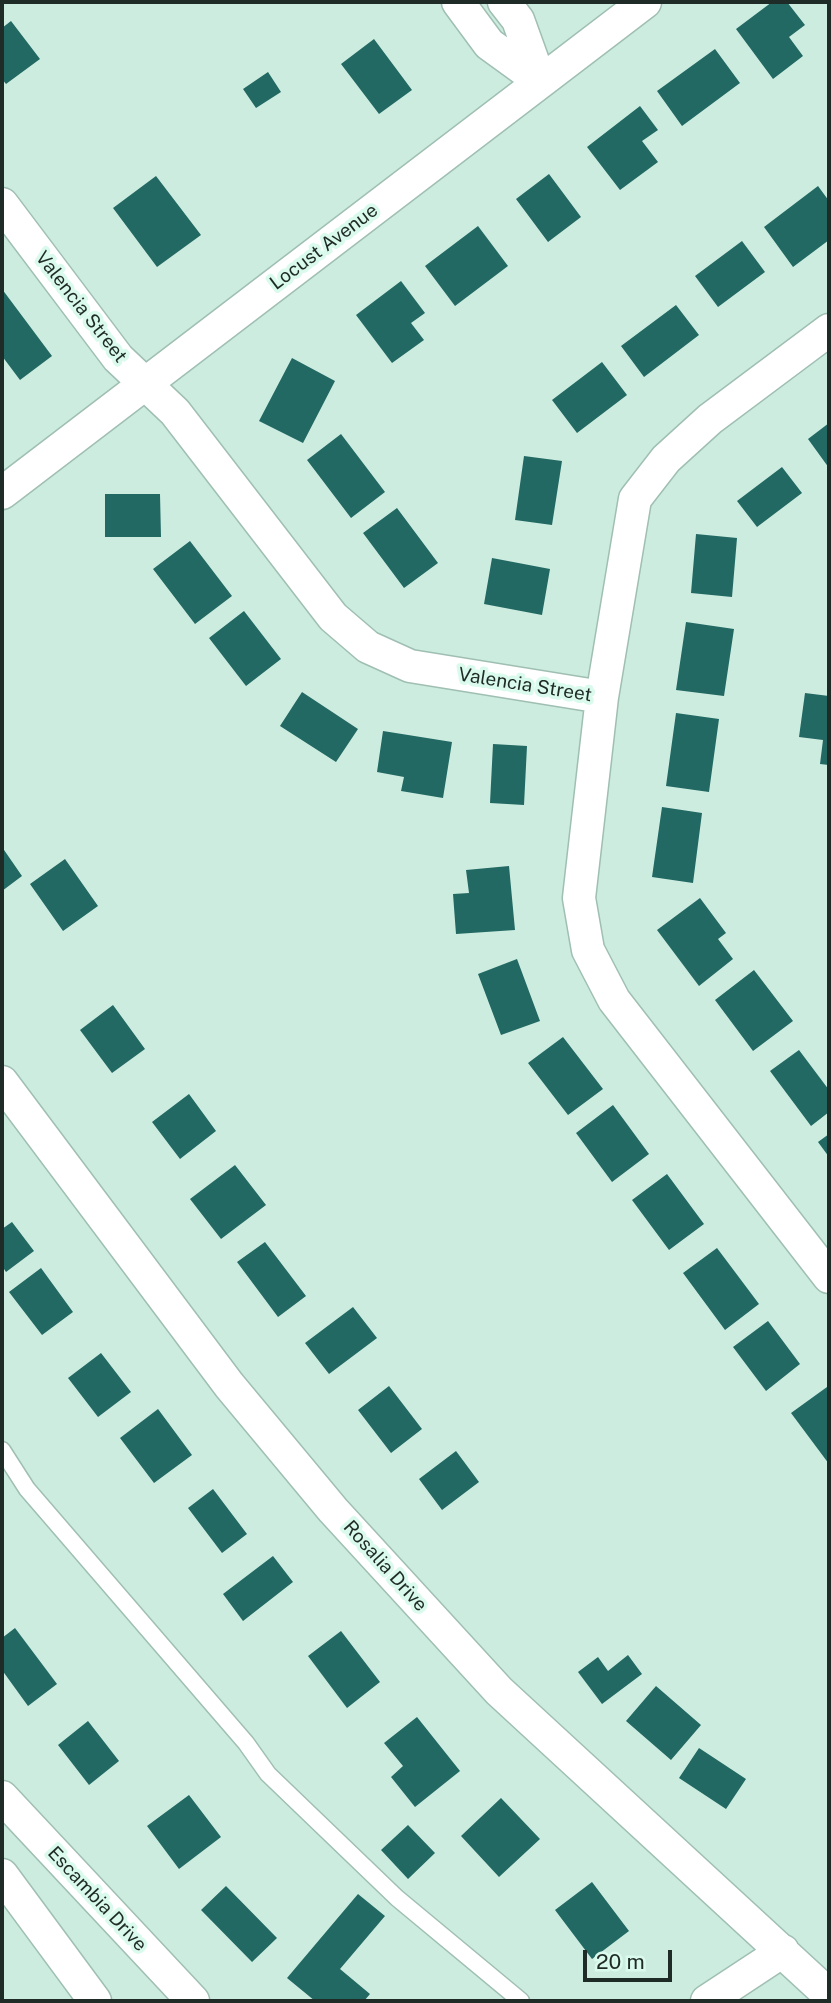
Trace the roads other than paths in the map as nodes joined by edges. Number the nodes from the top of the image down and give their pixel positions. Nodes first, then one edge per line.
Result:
1 (458, 2) edge
2 (504, 2) edge
3 (646, 2) edge
4 (540, 81) junction
5 (2, 204) edge
6 (829, 330) edge
7 (146, 383) junction
8 (2, 493) edge
9 (602, 697) junction
10 (2, 1082) edge
11 (829, 1276) edge
12 (2, 1450) edge
13 (2, 1797) edge
14 (2, 1875) edge
15 (783, 1951) junction
16 (829, 1995) edge
17 (95, 2001) edge
18 (193, 2001) edge
19 (522, 2001) edge
20 (707, 2001) edge

1 - 4 street
2 - 4 street
3 - 4 street, Locust Avenue
4 - 7 street, Locust Avenue
5 - 7 street, Valencia Street
6 - 9 street
7 - 8 street, Locust Avenue
7 - 9 street, Valencia Street
9 - 11 street, Valencia Street
10 - 15 street, Rosalia Drive
12 - 19 lane
13 - 18 street, Escambia Drive
14 - 17 street
15 - 16 street, Rosalia Drive
15 - 20 street

